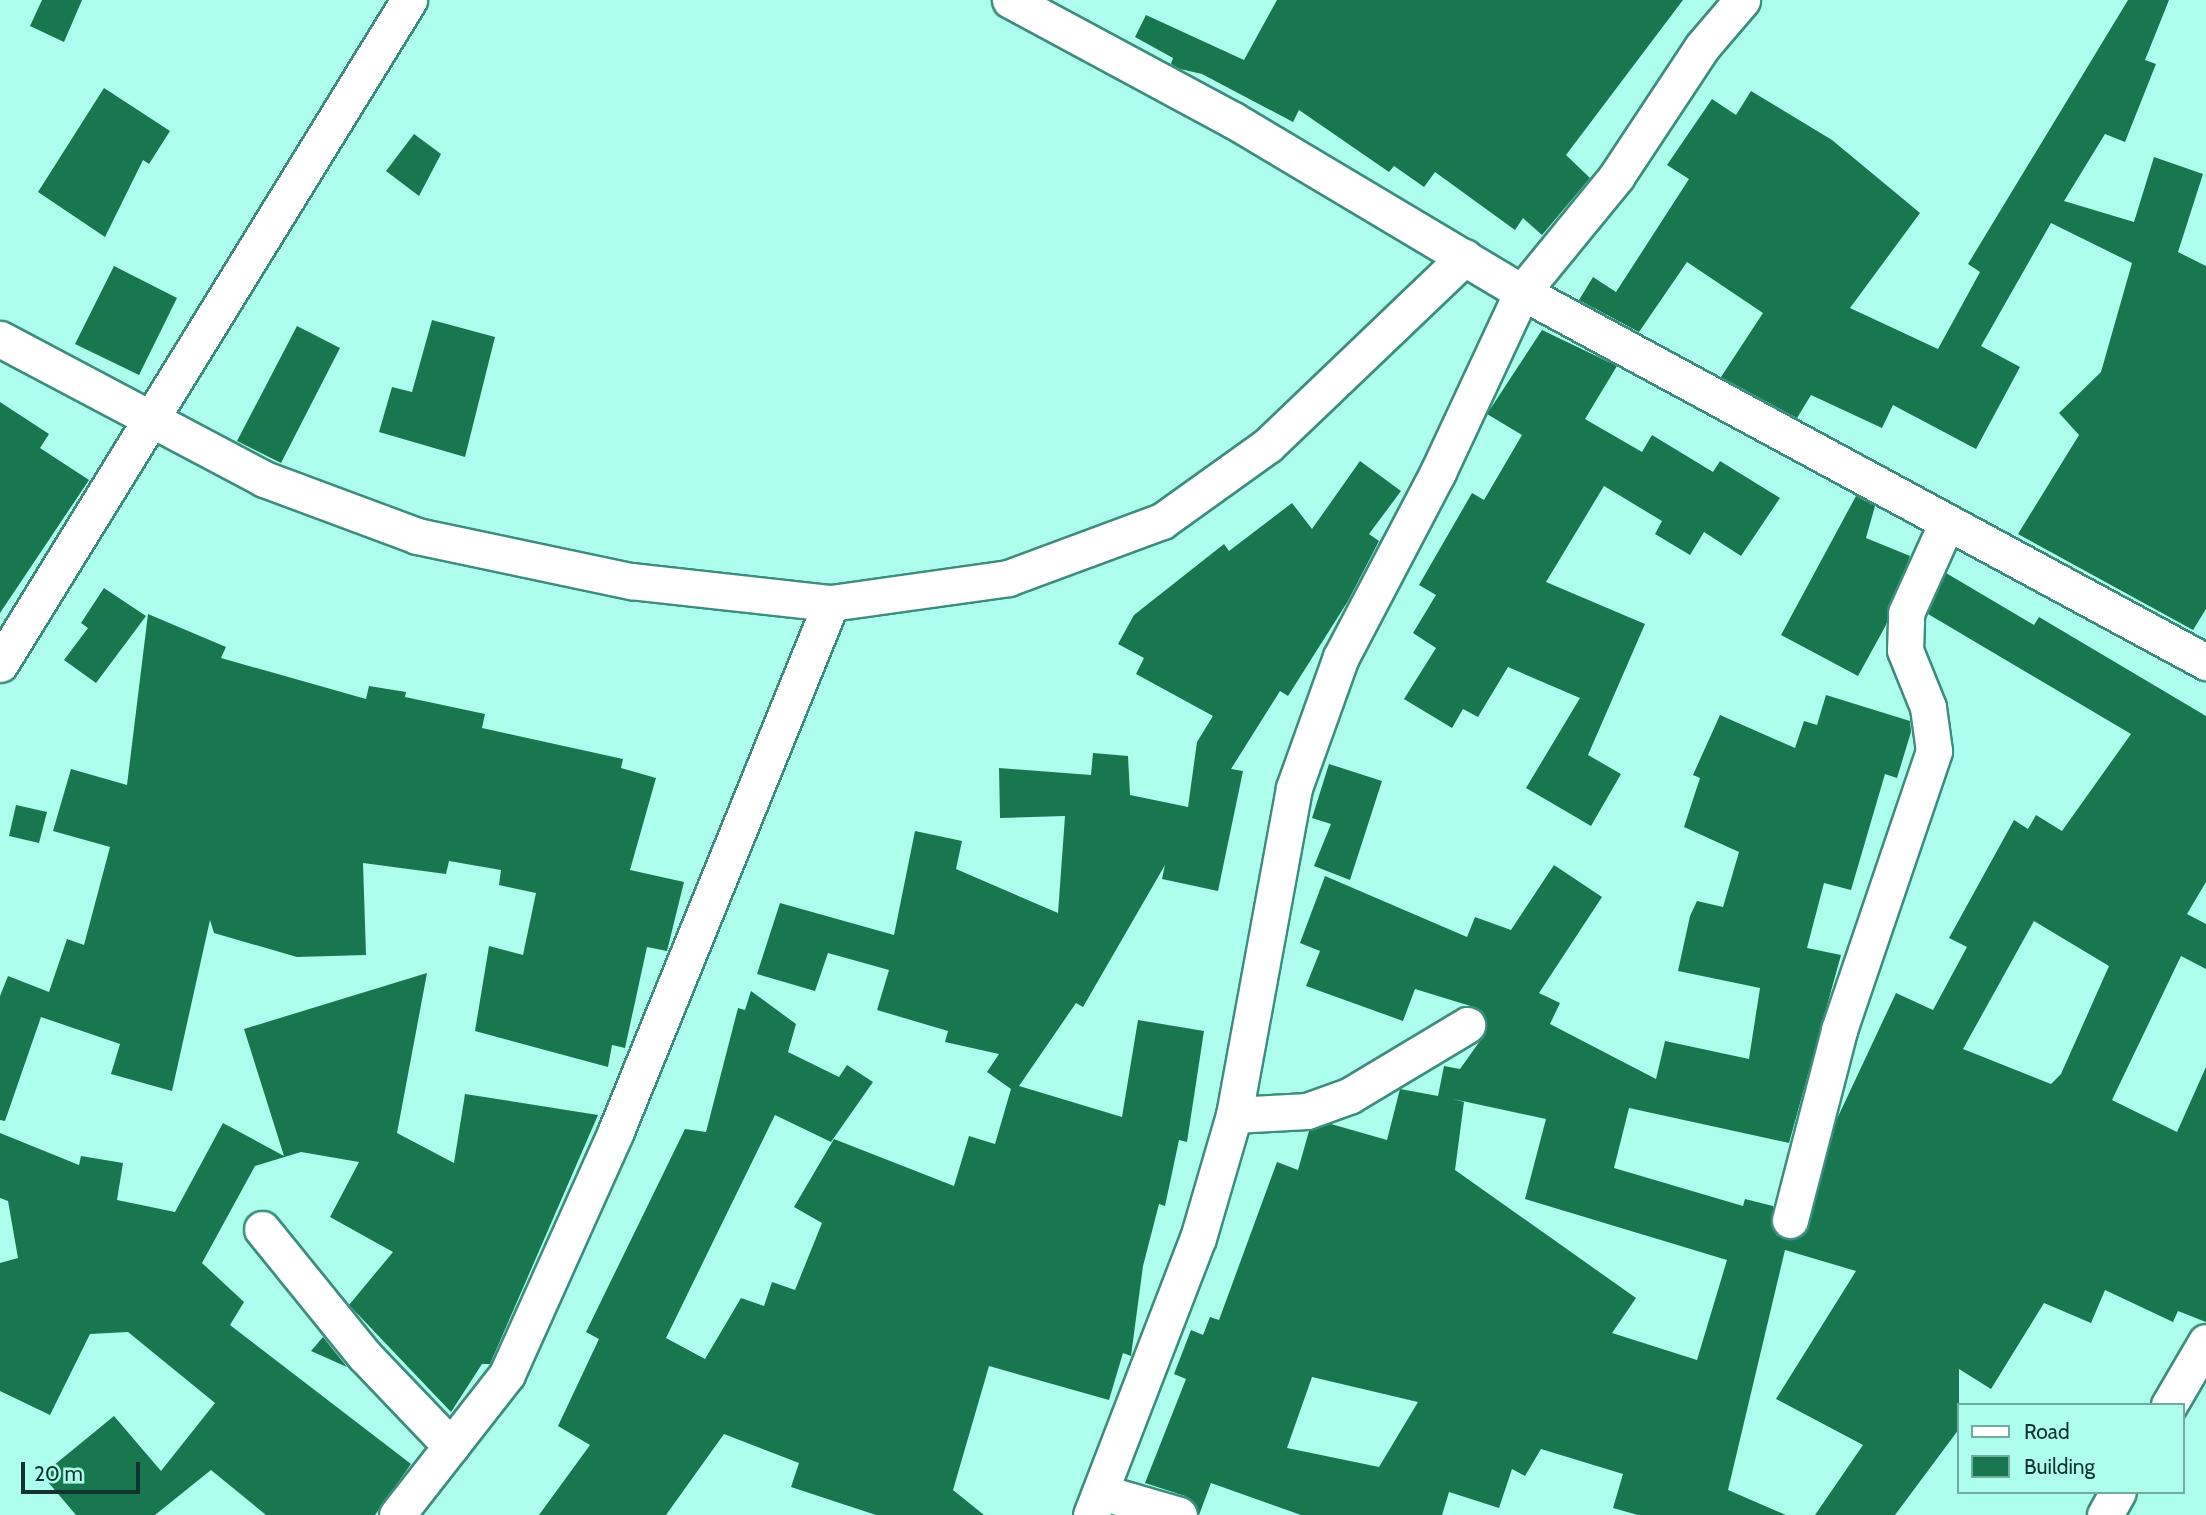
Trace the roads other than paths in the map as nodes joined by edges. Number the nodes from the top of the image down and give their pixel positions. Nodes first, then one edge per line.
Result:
1 (409, 0) edge
2 (1010, 0) edge
3 (1742, 0) edge
4 (1465, 257) junction
5 (1522, 292) junction
6 (0, 339) edge
7 (150, 422) junction
8 (1947, 522) junction
9 (831, 603) junction
10 (2206, 662) edge
11 (0, 664) edge
12 (1467, 1025) dead end
13 (1234, 1115) junction
14 (1790, 1220) dead end
15 (262, 1229) dead end
16 (2206, 1342) edge
17 (2170, 1403) edge
18 (451, 1446) junction
19 (2117, 1494) edge
20 (1098, 1504) edge
21 (397, 1515) edge
22 (1178, 1515) edge
23 (2105, 1515) edge

1 - 7 street
2 - 4 street
3 - 5 street
4 - 5 street
4 - 9 street
5 - 8 street
5 - 13 street
6 - 7 street
7 - 9 street
7 - 11 street
8 - 10 street
8 - 14 street
9 - 18 street
12 - 13 street
13 - 20 street
15 - 18 street
16 - 17 street
18 - 21 street
19 - 23 street
20 - 22 street

